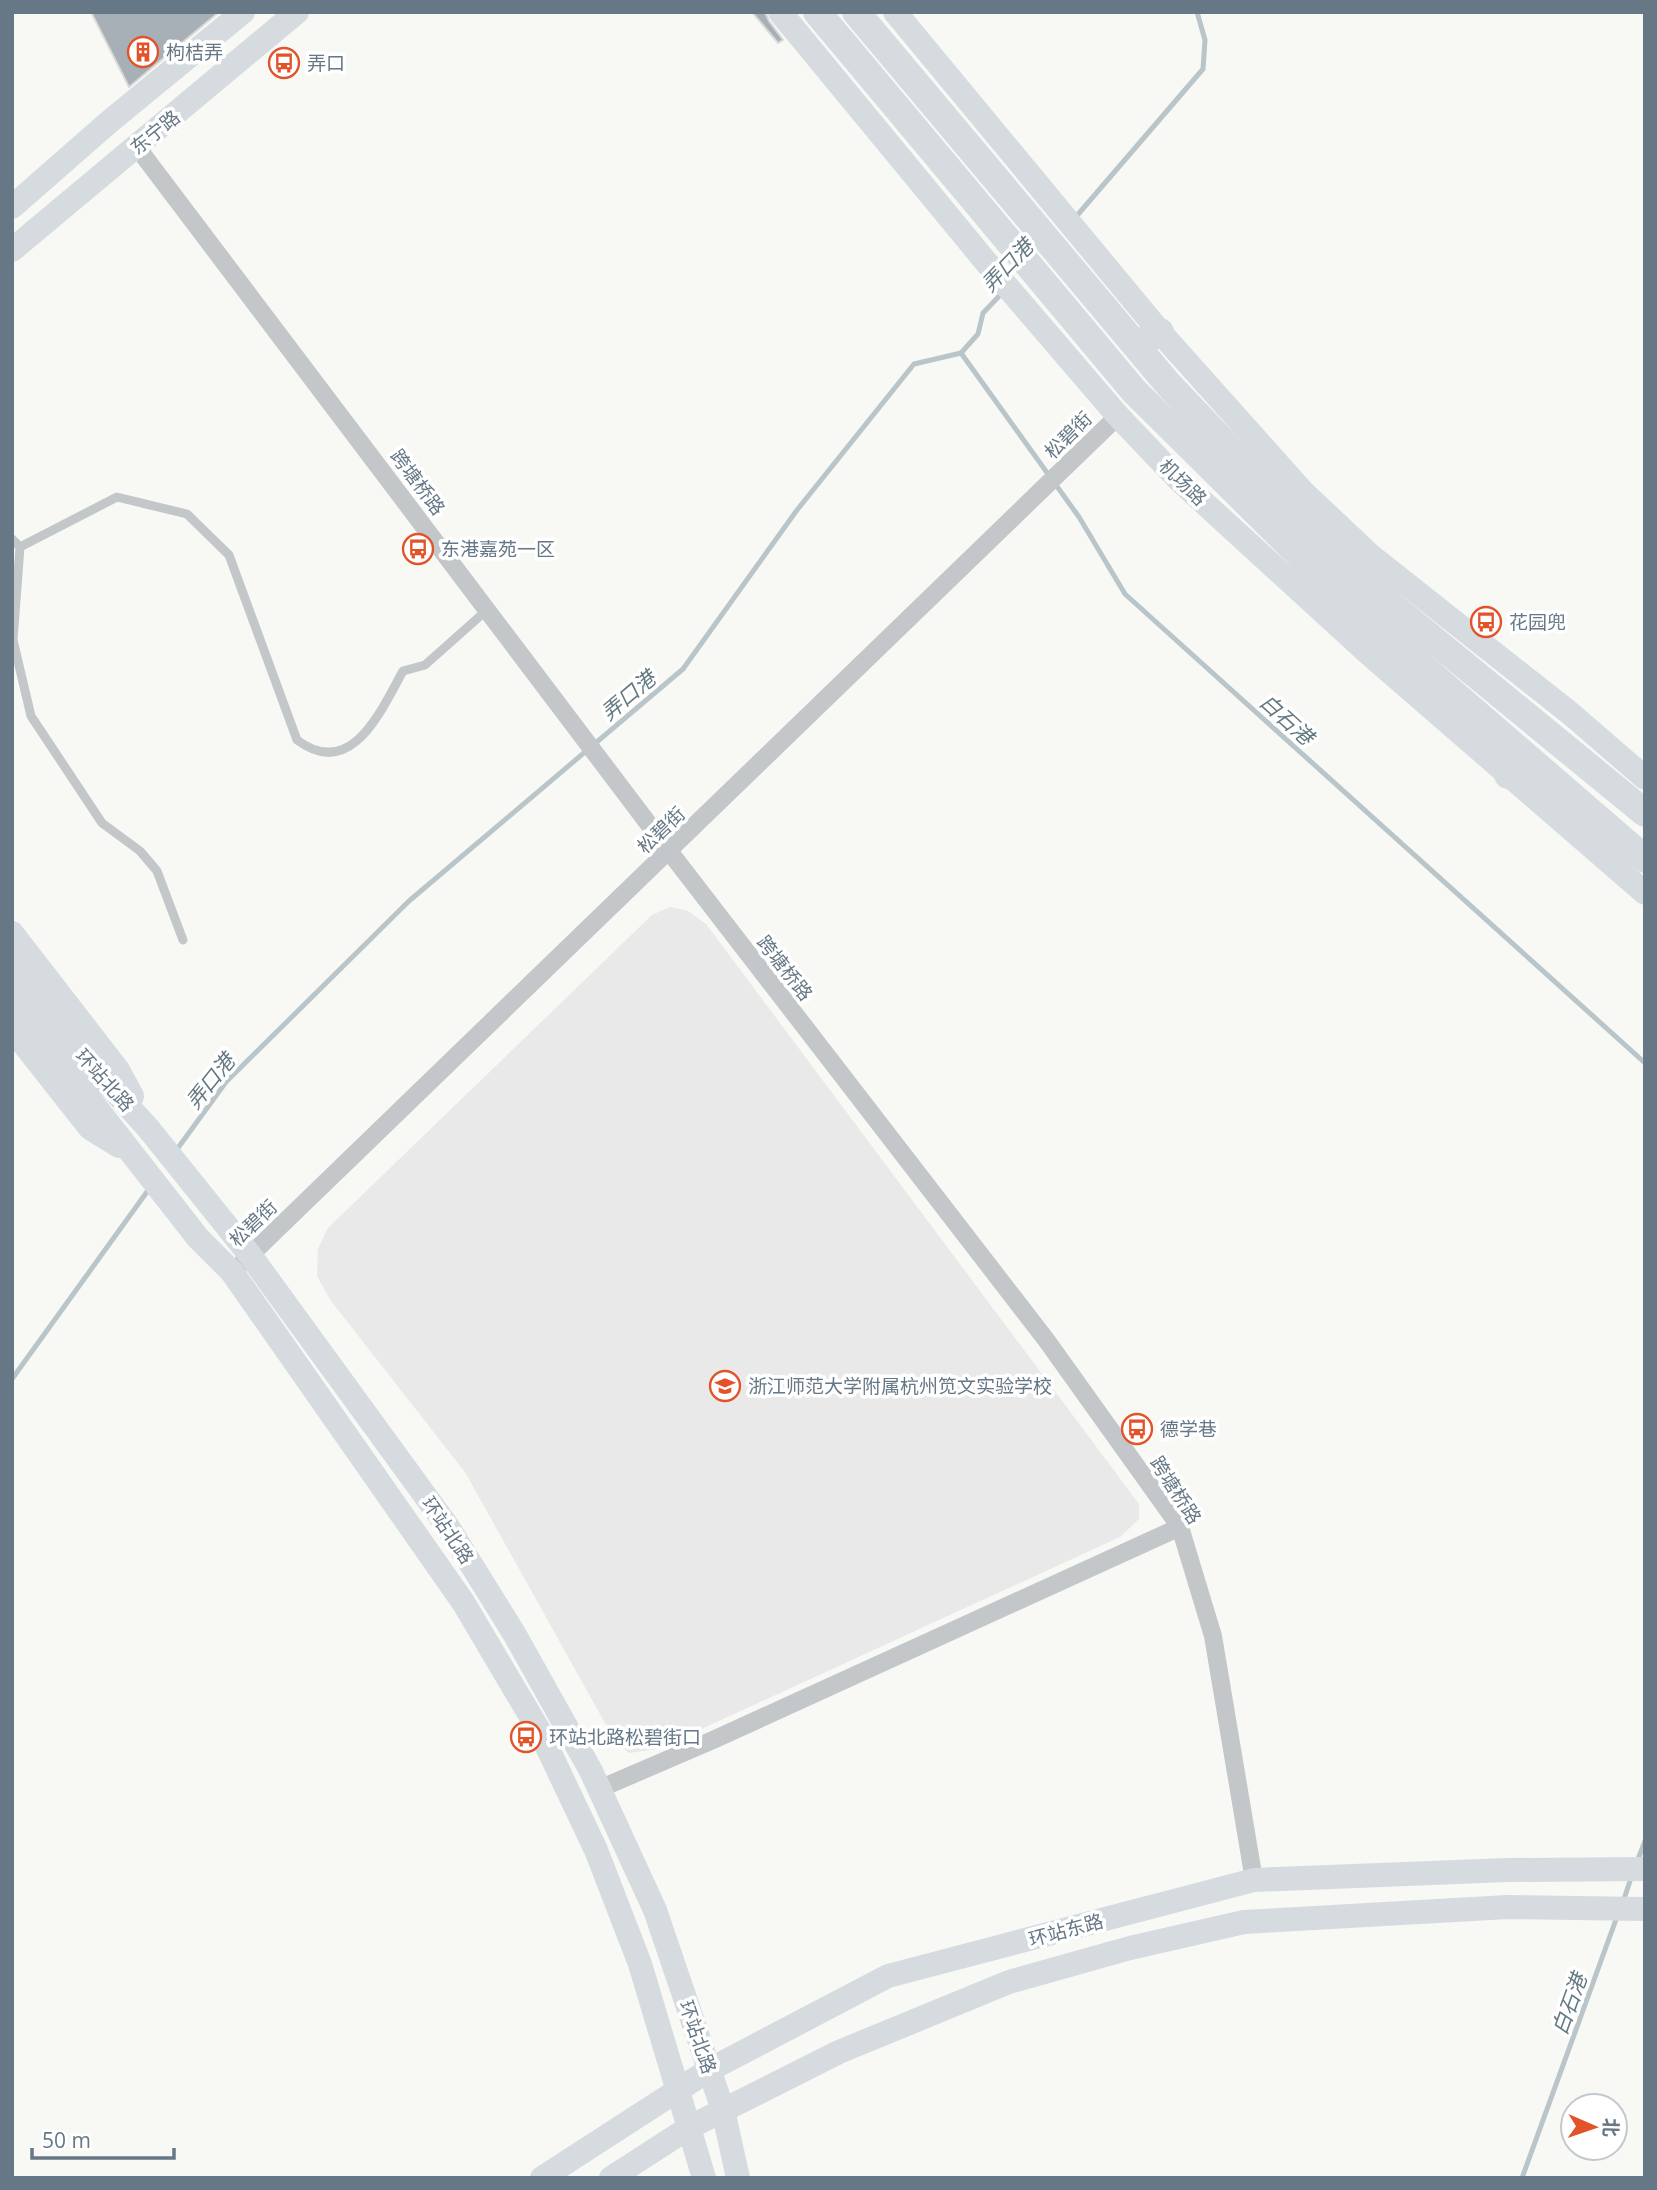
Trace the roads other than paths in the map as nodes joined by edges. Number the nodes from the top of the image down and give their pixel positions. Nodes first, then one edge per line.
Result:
1 (243, 12) edge
2 (296, 12) edge
3 (780, 12) edge
4 (817, 12) edge
5 (895, 12) edge
6 (871, 18) edge
7 (137, 147) junction
8 (12, 207) edge
9 (12, 250) edge
10 (1148, 338) junction
11 (1118, 416) junction
12 (12, 539) edge
13 (20, 547) junction
14 (488, 609) junction
15 (1516, 765) junction
16 (1645, 778) edge
17 (1645, 813) edge
18 (669, 851) junction
19 (1645, 859) edge
20 (1645, 893) edge
21 (12, 933) edge
22 (183, 940) dead end
23 (12, 966) edge
24 (12, 1000) edge
25 (12, 1029) edge
26 (148, 1128) junction
27 (134, 1156) junction
28 (250, 1255) junction
29 (232, 1272) junction
30 (1180, 1527) junction
31 (599, 1789) junction
32 (1645, 1869) edge
33 (1254, 1880) junction
34 (1645, 1909) edge
35 (709, 2070) junction
36 (680, 2090) junction
37 (723, 2110) junction
38 (690, 2127) junction
39 (542, 2178) edge
40 (611, 2178) edge
41 (704, 2178) edge
42 (738, 2178) edge

1 - 8 main road, 东宁路
2 - 7 main road, 东宁路
3 - 11 main road, 机场路
4 - 15 main road, 机场路
5 - 10 main road
6 - 10 main road
7 - 9 main road, 东宁路
7 - 14 street, 跨塘桥路
10 - 16 main road
10 - 17 main road
11 - 15 main road, 机场路
11 - 18 street, 松碧街
12 - 13 lane
13 - 14 lane
13 - 22 lane
14 - 18 street, 跨塘桥路
15 - 19 main road, 机场路
15 - 20 main road, 机场路
18 - 28 street, 松碧街
18 - 30 street, 跨塘桥路
21 - 26 main road
23 - 26 main road, 环站北路
24 - 27 main road, 环站北路
25 - 27 main road
26 - 28 main road, 环站北路
27 - 29 main road, 环站北路
28 - 29 street, 松碧街
28 - 31 main road, 环站北路
29 - 36 main road, 环站北路
30 - 31 street
30 - 33 street, 跨塘桥路
31 - 35 main road, 环站北路
32 - 33 main road, 环站东路
33 - 35 main road, 环站东路
34 - 37 main road, 环站东路
35 - 36 main road, 环站东路
35 - 37 main road, 环站北路
36 - 38 main road, 环站北路
36 - 39 main road, 环站东路
37 - 38 main road, 环站东路
37 - 42 main road, 环站北路
38 - 40 main road, 环站东路
38 - 41 main road, 环站北路

